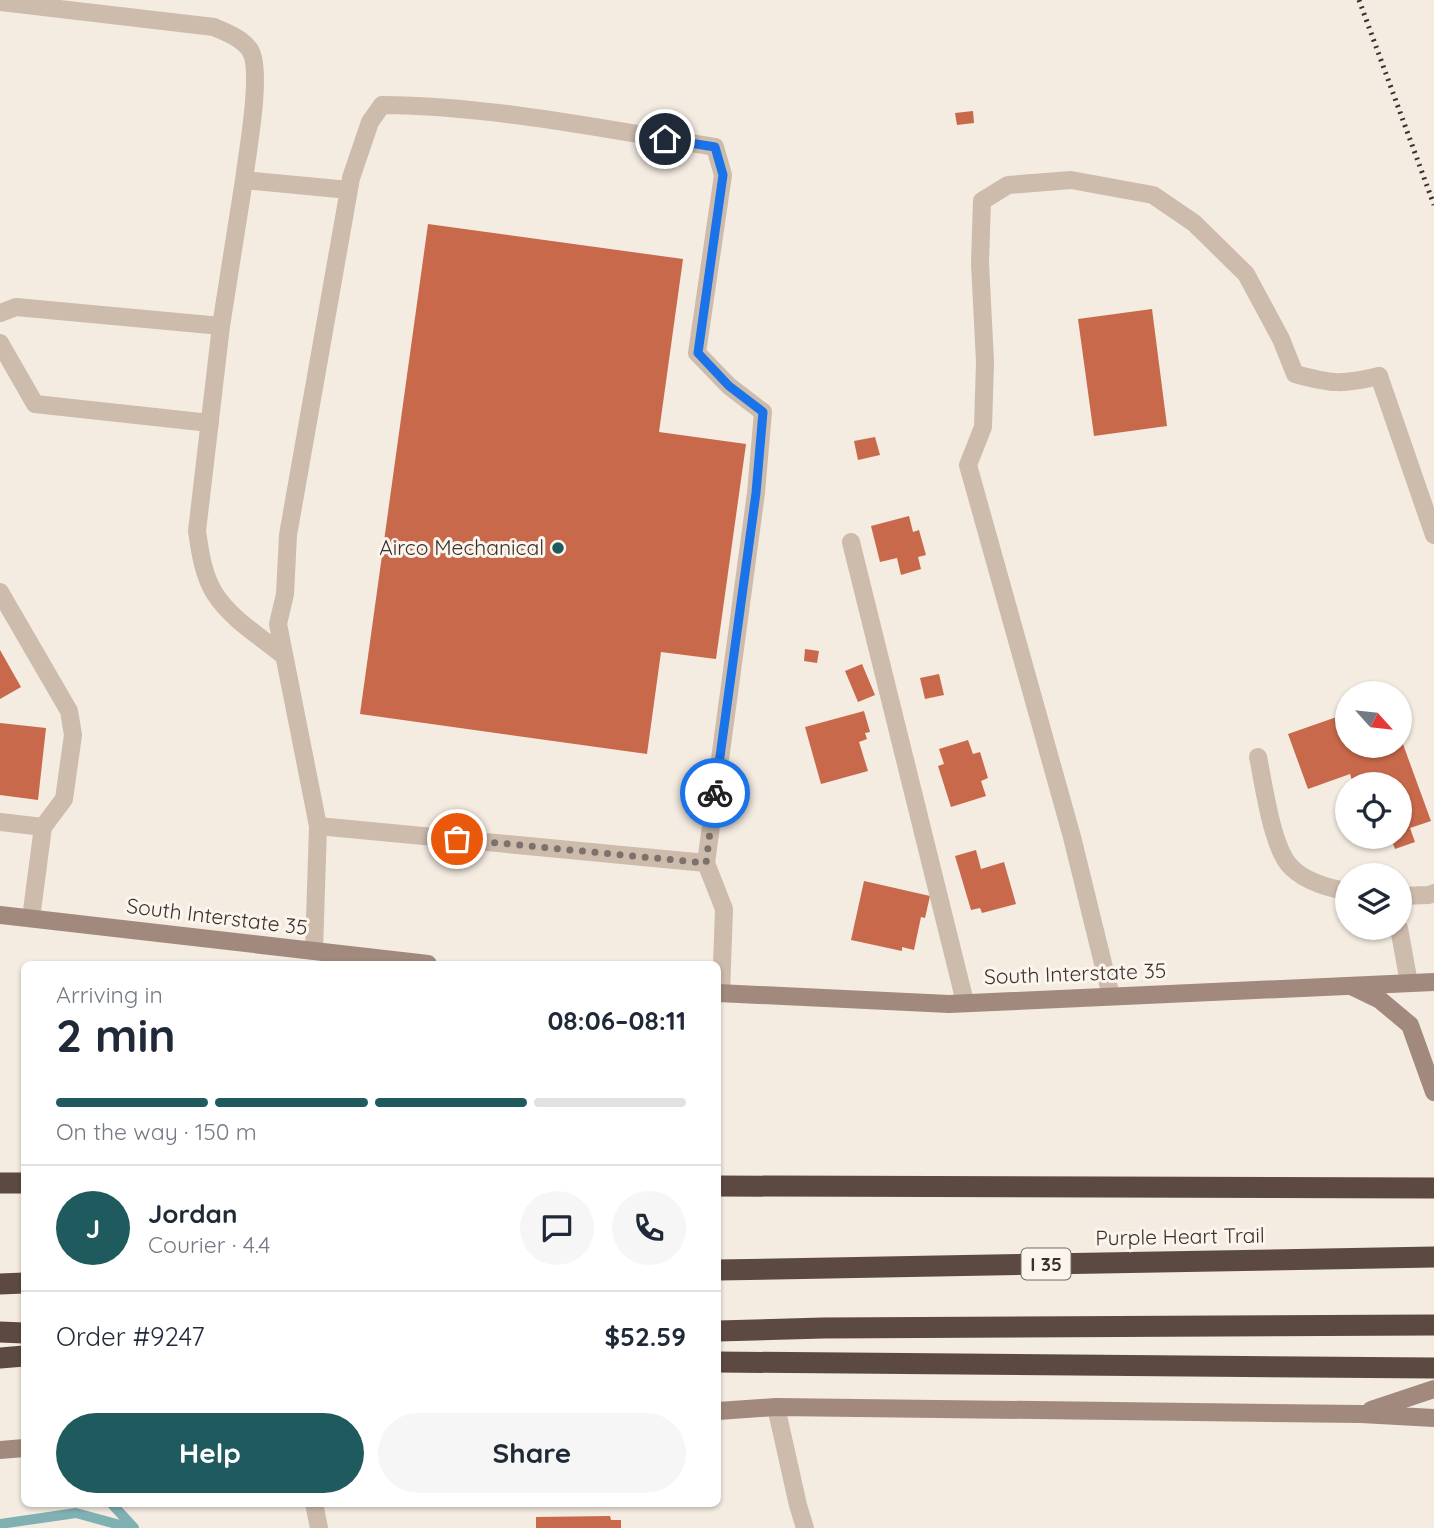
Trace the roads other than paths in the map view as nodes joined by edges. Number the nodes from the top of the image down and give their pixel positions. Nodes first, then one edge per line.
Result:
1 (0, 2) edge
2 (244, 180) junction
3 (349, 190) junction
4 (0, 313) edge
5 (221, 326) junction
6 (0, 343) edge
7 (210, 423) junction
8 (1434, 535) edge
9 (851, 542) dead end
10 (0, 592) edge
11 (284, 656) junction
12 (1258, 757) dead end
13 (0, 822) edge
14 (318, 826) junction
15 (43, 827) junction
16 (706, 863) junction
17 (1335, 887) edge
18 (1434, 893) edge
19 (1412, 896) edge
20 (0, 915) edge
21 (31, 918) junction
22 (1400, 940) edge
23 (314, 951) junction
24 (402, 961) edge
25 (721, 961) edge
26 (1434, 982) edge
27 (1409, 984) junction
28 (1351, 986) junction
29 (721, 993) edge
30 (1111, 996) junction
31 (965, 1002) junction
32 (1434, 1092) edge
33 (0, 1183) edge
34 (21, 1184) edge
35 (721, 1186) edge
36 (1434, 1188) edge
37 (1434, 1258) edge
38 (721, 1270) edge
39 (21, 1283) edge
40 (0, 1284) edge
41 (1434, 1325) edge
42 (721, 1331) edge
43 (0, 1332) edge
44 (21, 1333) edge
45 (21, 1356) edge
46 (0, 1357) edge
47 (721, 1362) edge
48 (1429, 1368) edge
49 (1434, 1389) edge
50 (776, 1407) junction
51 (721, 1411) edge
52 (1362, 1413) junction
53 (1434, 1418) edge
54 (21, 1448) edge
55 (0, 1450) edge
56 (315, 1507) edge
57 (318, 1528) edge
58 (806, 1528) edge

1 - 2 street
2 - 3 street
2 - 5 street
3 - 11 street
3 - 16 street
4 - 5 street
5 - 7 street
6 - 7 street
7 - 11 street
8 - 30 street
9 - 31 street
10 - 15 street
11 - 14 street
12 - 17 street
13 - 15 street
14 - 16 street
14 - 23 street
15 - 21 street
16 - 25 street
18 - 19 street
20 - 21 main road, South Interstate 35
21 - 23 main road, South Interstate 35
22 - 27 street
23 - 24 main road, South Interstate 35
26 - 27 main road, South Interstate 35
27 - 28 main road, South Interstate 35
28 - 30 main road, South Interstate 35
28 - 32 main road
29 - 31 main road, South Interstate 35
30 - 31 main road, South Interstate 35
33 - 34 highway
35 - 36 highway
37 - 38 highway, Purple Heart Trail / I 35
39 - 40 highway
41 - 42 highway
43 - 44 highway
45 - 46 highway
47 - 48 highway
49 - 52 main road
50 - 51 main road
50 - 52 main road
50 - 58 street
52 - 53 main road
54 - 55 main road
56 - 57 street

